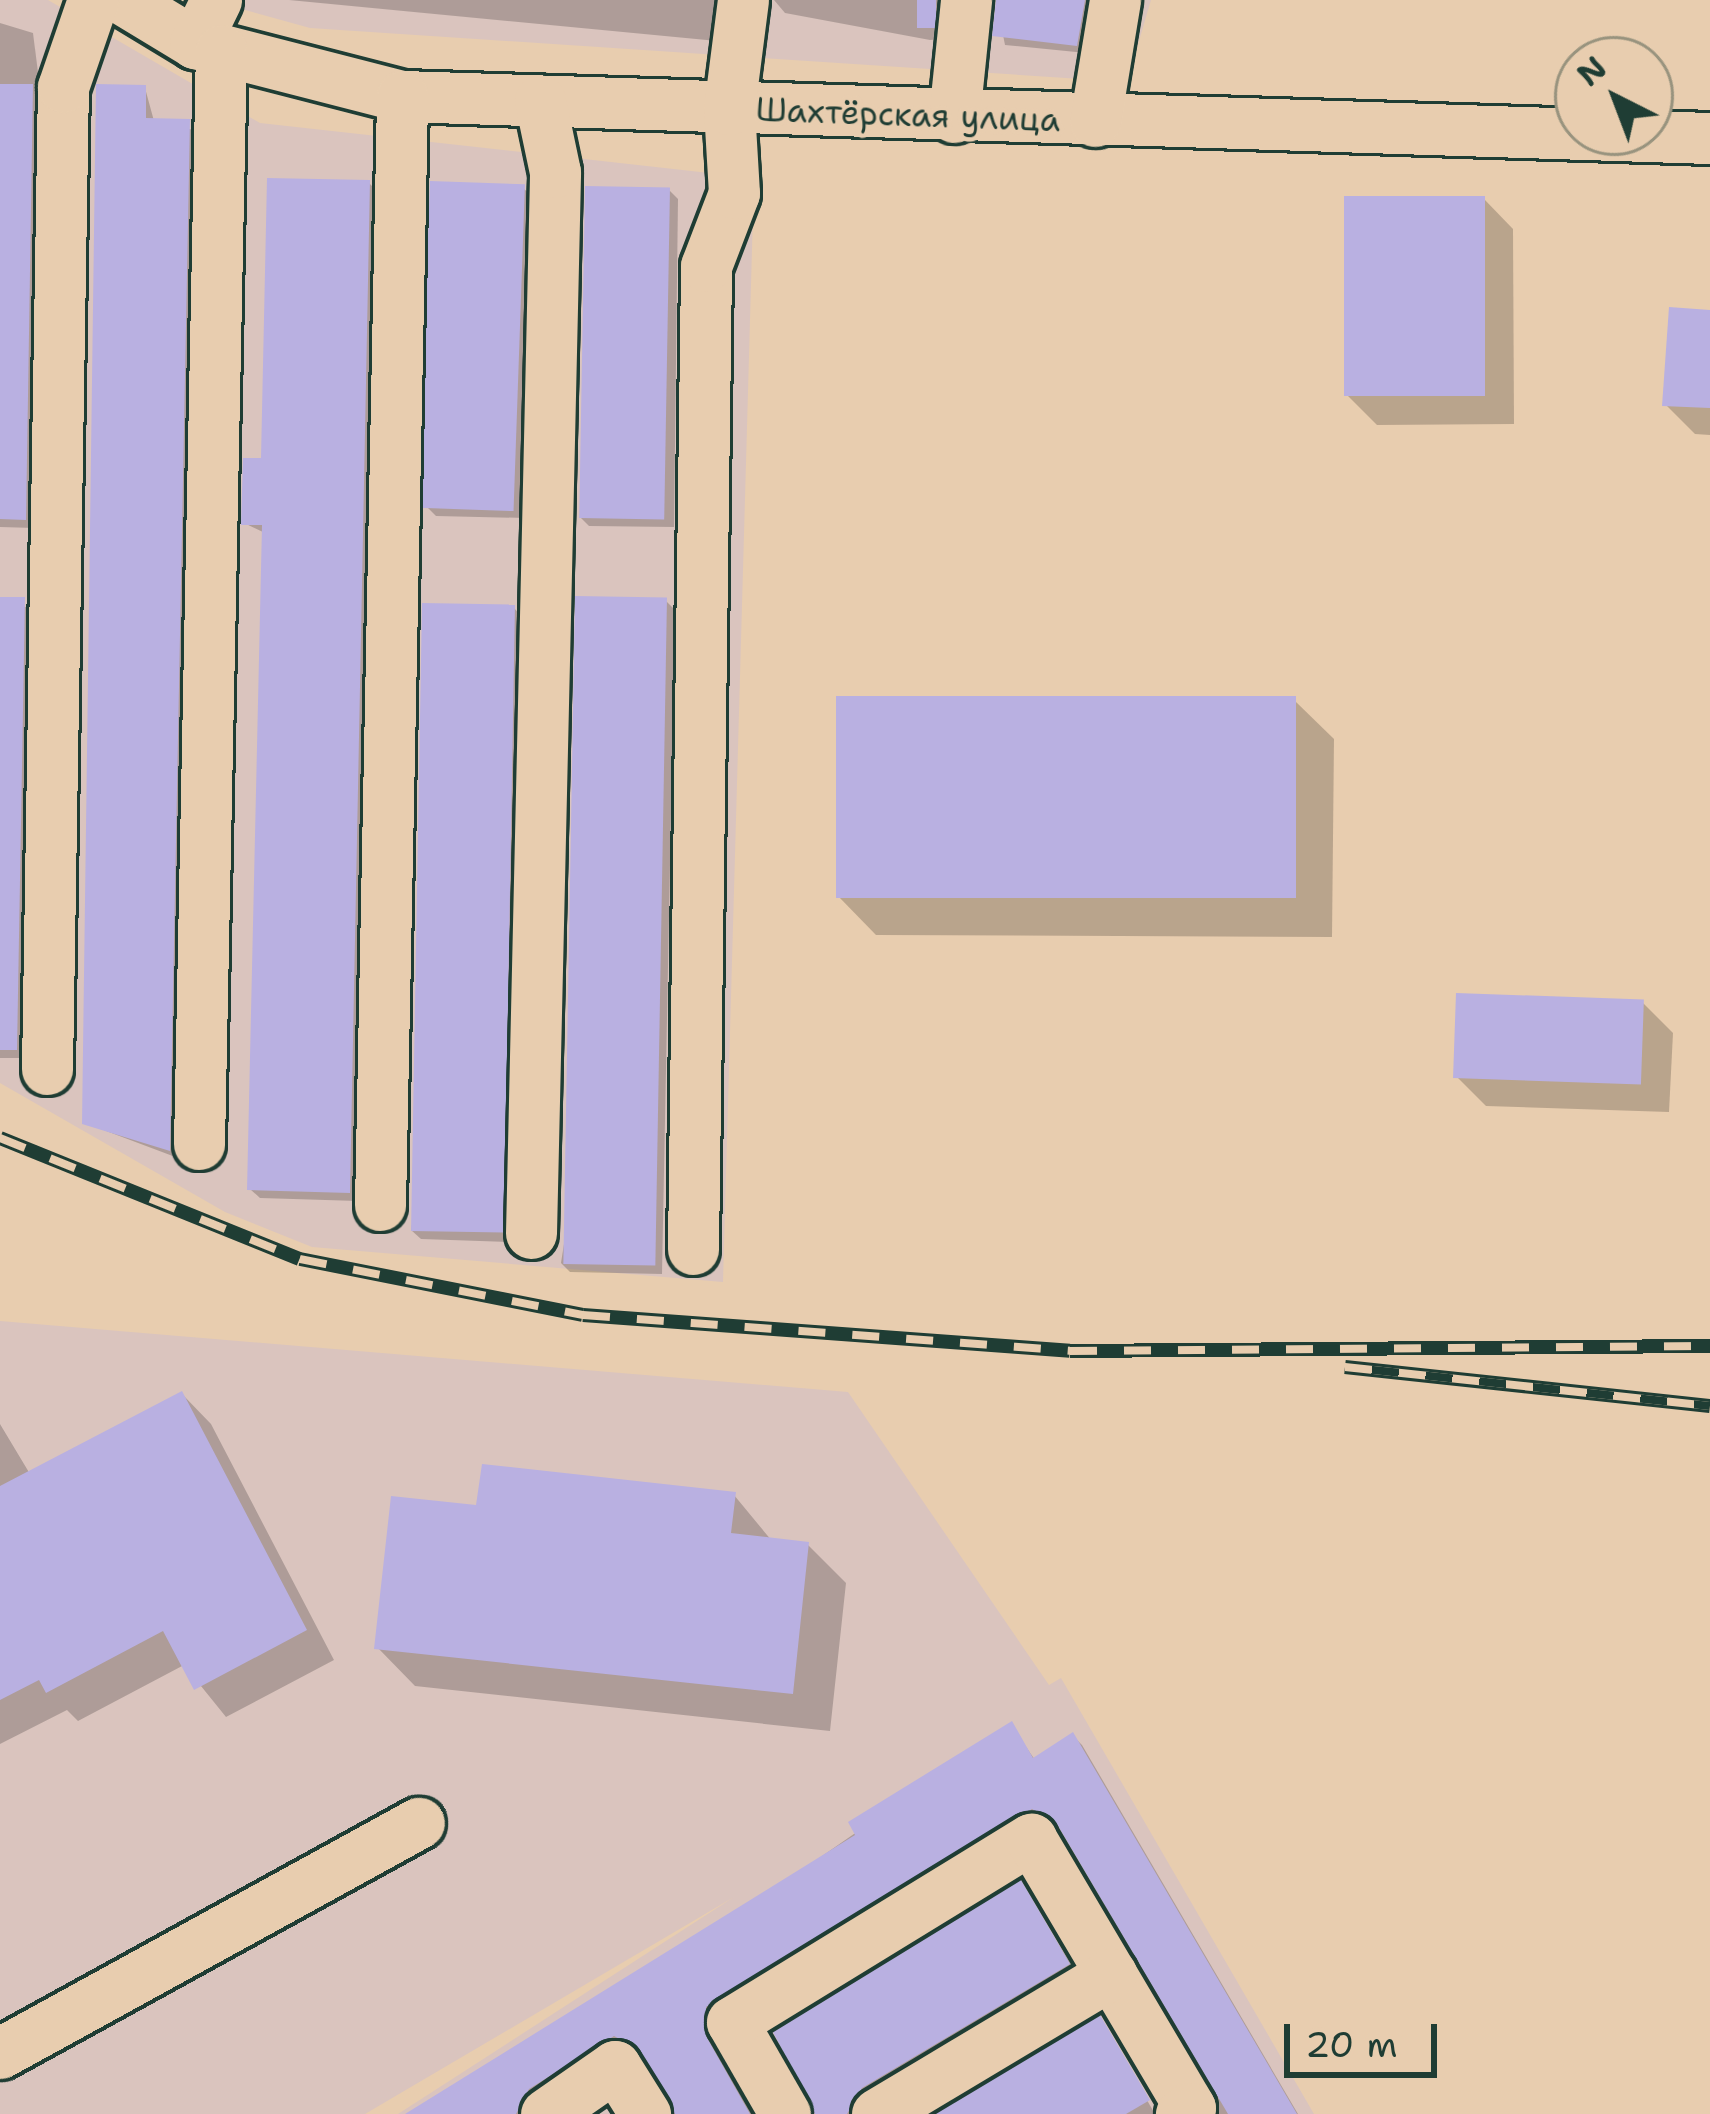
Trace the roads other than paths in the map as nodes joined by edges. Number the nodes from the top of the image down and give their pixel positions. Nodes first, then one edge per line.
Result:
1 (93, 0) edge
2 (124, 0) edge
3 (743, 0) edge
4 (966, 0) edge
5 (1115, 0) edge
6 (211, 31) edge
7 (402, 96) junction
8 (540, 101) junction
9 (728, 109) junction
10 (954, 117) junction
11 (1095, 121) junction
12 (1710, 137) edge
13 (46, 1069) dead end
14 (199, 1144) dead end
15 (380, 1205) dead end
16 (531, 1233) dead end
17 (693, 1249) dead end
18 (419, 1823) dead end
19 (1111, 1974) junction
20 (0, 2053) edge
21 (546, 2114) edge
22 (645, 2114) edge
23 (785, 2114) edge
24 (877, 2114) edge
25 (1181, 2114) edge

1 - 13 street
2 - 6 street, Шахтёрская улица
3 - 9 street
4 - 10 street
5 - 11 street
6 - 7 street, Шахтёрская улица
6 - 14 street
7 - 8 street, Шахтёрская улица
7 - 15 street
8 - 9 street, Шахтёрская улица
8 - 16 street
9 - 10 street, Шахтёрская улица
9 - 17 street
10 - 11 street, Шахтёрская улица
11 - 12 street, Шахтёрская улица
18 - 20 street
19 - 23 street
19 - 24 street
19 - 25 street
21 - 22 street

